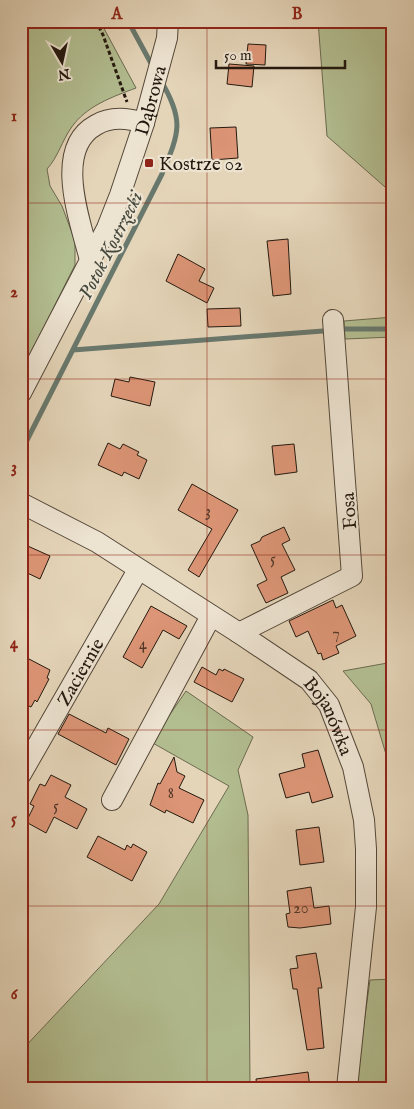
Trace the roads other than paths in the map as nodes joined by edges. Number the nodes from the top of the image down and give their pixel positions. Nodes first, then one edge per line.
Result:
1 (168, 21) edge
2 (138, 121) junction
3 (90, 260) junction
4 (333, 320) dead end
5 (21, 394) edge
6 (21, 503) edge
7 (138, 570) junction
8 (211, 616) junction
9 (239, 633) junction
10 (21, 774) edge
11 (112, 800) dead end
12 (347, 1088) edge

1 - 2 street, Dąbrowa
2 - 3 street, Dąbrowa
2 - 3 street
3 - 5 street, Dąbrowa
4 - 9 street, Fosa
6 - 7 street, Bojanówka
7 - 8 street, Bojanówka
7 - 10 street, Zaciernie
8 - 9 street, Bojanówka
8 - 11 street
9 - 12 street, Bojanówka

